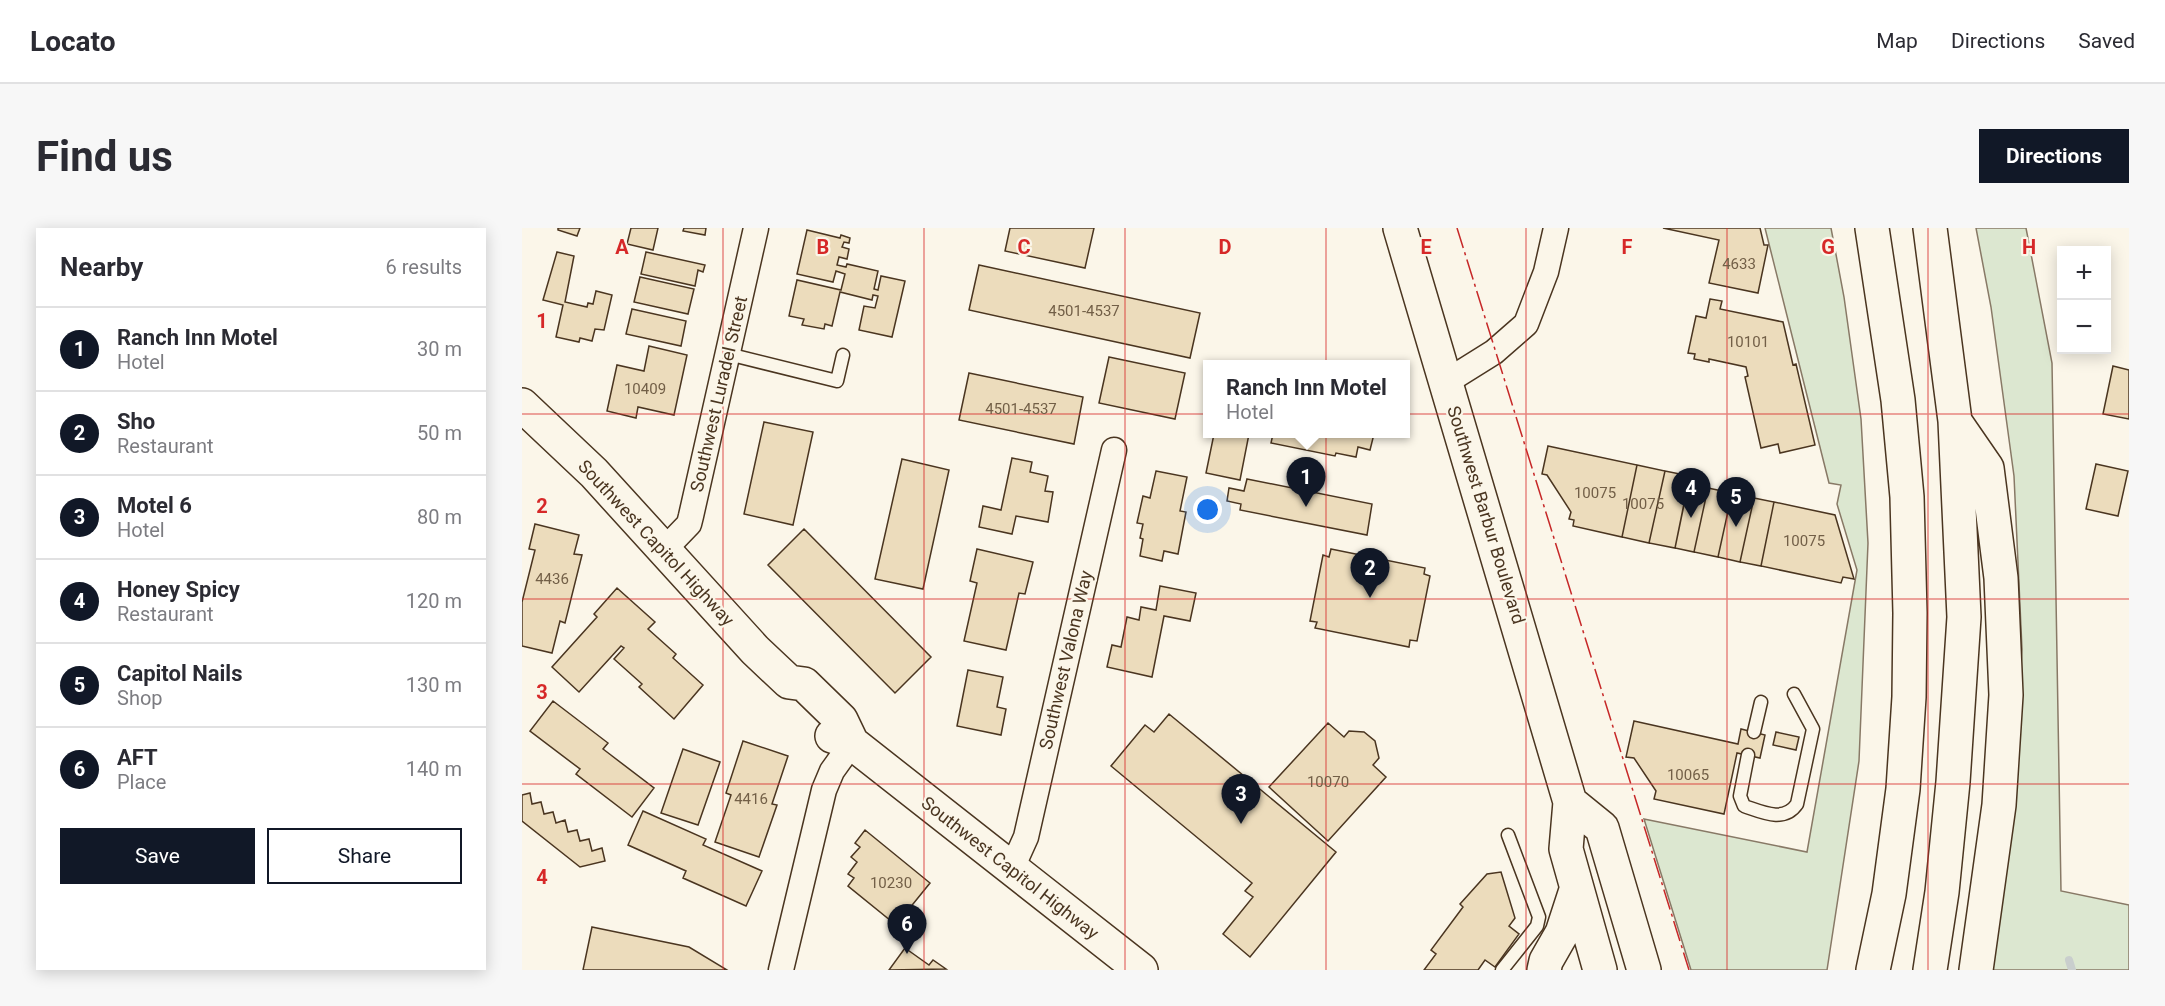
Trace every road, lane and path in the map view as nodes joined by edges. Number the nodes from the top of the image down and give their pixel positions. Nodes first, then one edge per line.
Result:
1 (756, 228) edge
2 (1400, 228) edge
3 (1556, 228) edge
4 (1872, 228) edge
5 (1929, 228) edge
6 (728, 354) junction
7 (843, 355) dead end
8 (1446, 382) junction
9 (522, 405) edge
10 (1955, 421) junction
11 (1114, 450) dead end
12 (663, 551) junction
13 (1794, 693) dead end
14 (1761, 702) dead end
15 (1754, 732) dead end
16 (852, 743) junction
17 (1748, 755) dead end
18 (1570, 802) junction
19 (1508, 836) dead end
20 (1012, 868) junction
21 (1576, 890) junction
22 (781, 970) edge
23 (1141, 970) edge
24 (1502, 970) edge
25 (1544, 970) edge
26 (1600, 970) edge
27 (1644, 970) edge
28 (1872, 970) edge
29 (1930, 970) edge
30 (1976, 970) edge

1 - 6 street, Southwest Luradel Street
2 - 8 main road, Southwest Barbur Boulevard
3 - 8 street
4 - 28 main road
5 - 10 main road
6 - 7 lane
6 - 12 street, Southwest Luradel Street
8 - 18 main road, Southwest Barbur Boulevard
9 - 12 main road, Southwest Capitol Highway
10 - 29 main road
10 - 30 main road
11 - 20 street, Southwest Valona Way
12 - 16 main road, Southwest Capitol Highway
13 - 17 lane
14 - 15 lane
16 - 20 main road, Southwest Capitol Highway
16 - 22 street
18 - 21 main road, Southwest Barbur Boulevard
18 - 27 main road
19 - 24 lane
20 - 23 main road, Southwest Capitol Highway
21 - 25 main road
21 - 26 main road, Southwest Barbur Boulevard

